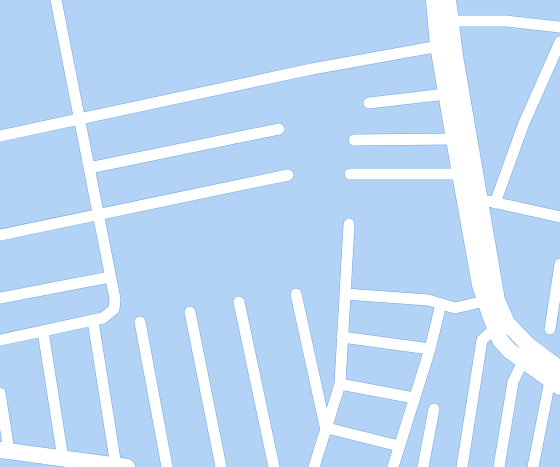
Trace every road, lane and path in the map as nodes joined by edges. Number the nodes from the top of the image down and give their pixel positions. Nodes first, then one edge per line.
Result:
1 (56, 0) edge
2 (434, 0) edge
3 (448, 0) edge
4 (451, 21) junction
5 (560, 27) edge
6 (560, 42) edge
7 (454, 43) junction
8 (438, 46) junction
9 (446, 94) junction
10 (369, 103) dead end
11 (80, 120) junction
12 (279, 129) dead end
13 (0, 136) edge
14 (454, 139) junction
15 (354, 140) dead end
16 (89, 168) junction
17 (350, 174) dead end
18 (460, 174) junction
19 (288, 175) dead end
20 (487, 201) junction
21 (99, 214) junction
22 (560, 217) edge
23 (349, 224) dead end
24 (0, 235) edge
25 (560, 264) edge
26 (110, 276) junction
27 (487, 282) junction
28 (296, 294) dead end
29 (345, 294) junction
30 (0, 298) edge
31 (239, 302) dead end
32 (485, 302) junction
33 (441, 304) junction
34 (190, 312) dead end
35 (93, 321) junction
36 (140, 322) dead end
37 (495, 328) junction
38 (550, 329) dead end
39 (43, 332) junction
40 (342, 337) junction
41 (0, 340) edge
42 (430, 349) junction
43 (523, 361) junction
44 (557, 379) edge
45 (340, 384) junction
46 (0, 393) edge
47 (414, 398) junction
48 (434, 409) dead end
49 (327, 428) junction
50 (400, 446) junction
51 (4, 451) edge
52 (63, 458) junction
53 (122, 466) edge
54 (167, 467) edge
55 (221, 467) edge
56 (274, 467) edge
57 (314, 467) edge
58 (393, 467) edge
59 (423, 467) edge
60 (462, 467) edge
61 (499, 467) edge
62 (533, 467) edge

1 - 11 street
2 - 8 street
3 - 4 street
4 - 5 street
4 - 7 street
6 - 20 street
7 - 8 street
7 - 20 street
8 - 9 street
8 - 11 street
9 - 10 street
9 - 14 street
11 - 13 street
11 - 16 street
12 - 16 street
14 - 15 street
14 - 18 street
16 - 21 street
17 - 18 street
18 - 27 street
19 - 21 street
20 - 22 street
20 - 27 street
21 - 24 street
21 - 26 street
23 - 29 street
25 - 38 street
26 - 30 street
26 - 35 street
27 - 32 street
27 - 44 street
28 - 49 street
29 - 33 street
29 - 40 street
31 - 56 street
32 - 33 street
32 - 37 street
33 - 42 street
34 - 55 street
35 - 39 street
35 - 53 street
36 - 54 street
37 - 43 street
37 - 60 street
39 - 41 street
39 - 52 street
40 - 42 street
40 - 45 street
42 - 47 street
43 - 44 street
43 - 61 street
44 - 62 street
45 - 47 street
45 - 49 street
46 - 51 street
47 - 50 street
48 - 59 street
49 - 50 street
49 - 57 street
50 - 58 street
51 - 52 street
52 - 53 street

